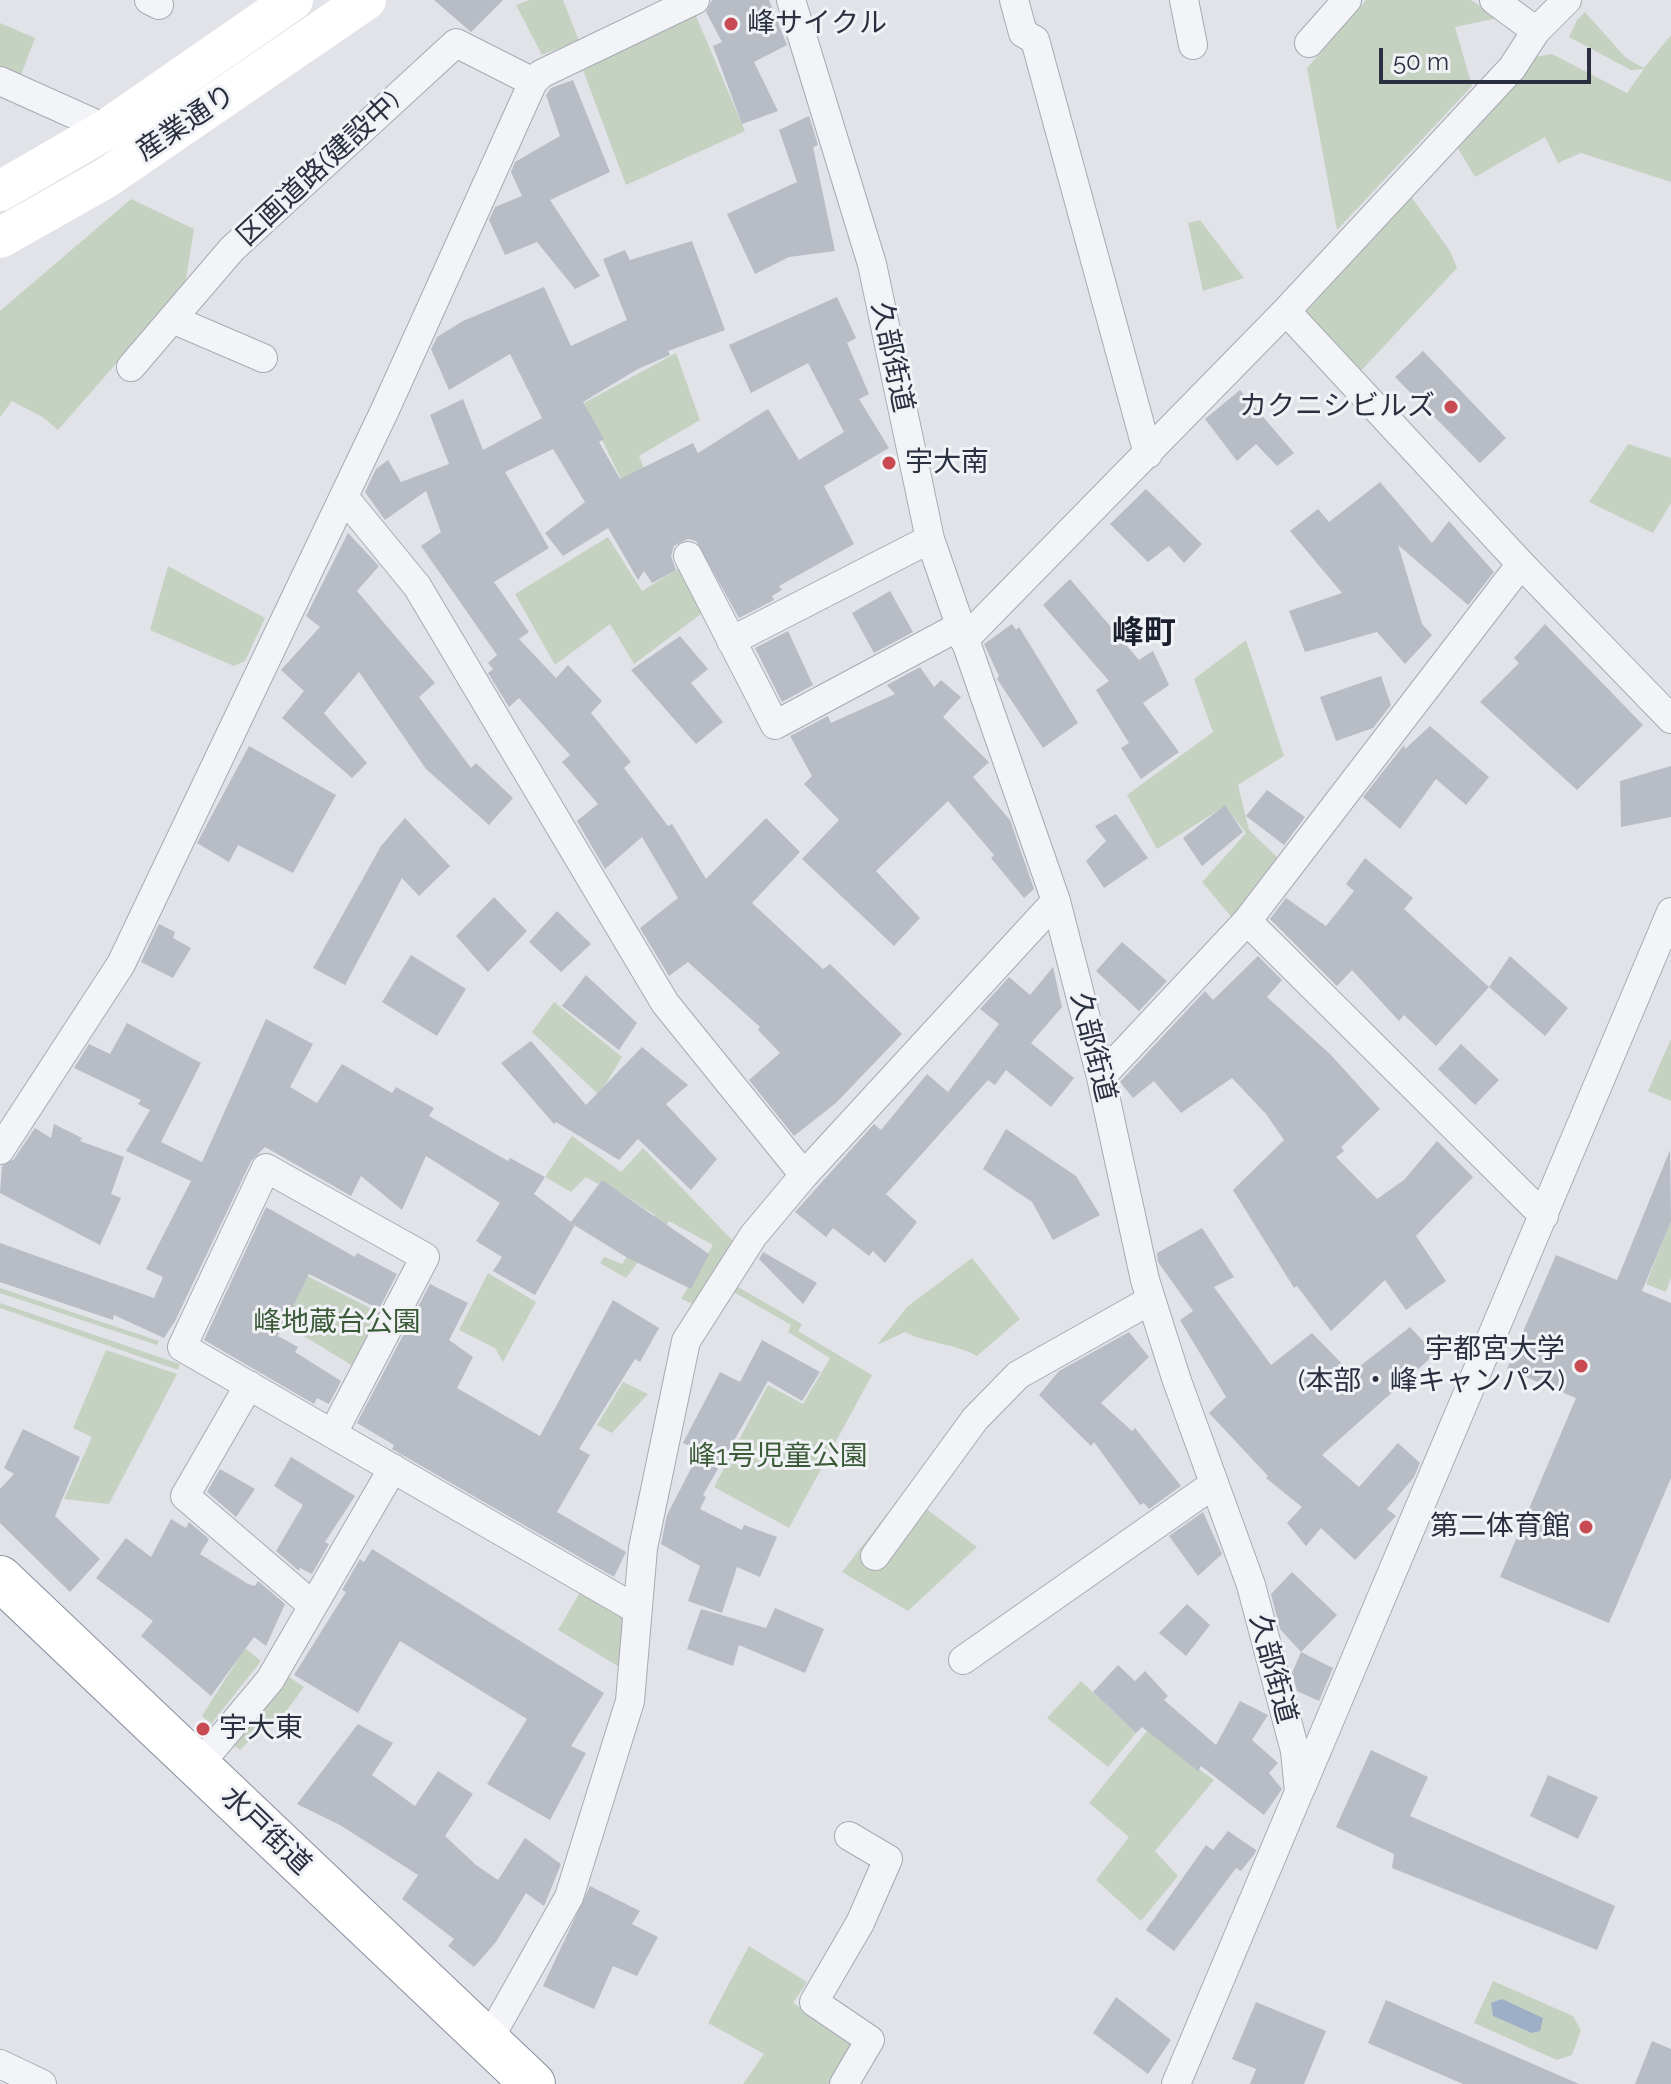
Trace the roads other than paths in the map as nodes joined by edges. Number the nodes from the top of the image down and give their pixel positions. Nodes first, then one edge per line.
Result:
1 (293, 0) edge
2 (366, 0) edge
3 (695, 0) edge
4 (791, 0) edge
5 (1014, 0) edge
6 (1184, 0) edge
7 (1347, 0) edge
8 (1494, 0) edge
9 (1567, 0) edge
10 (1536, 31) junction
11 (1309, 43) dead end
12 (1193, 45) dead end
13 (0, 81) edge
14 (533, 82) junction
15 (107, 129) junction
16 (0, 191) edge
17 (0, 238) edge
18 (1286, 311) junction
19 (172, 319) junction
20 (263, 358) dead end
21 (131, 367) dead end
22 (1148, 454) junction
23 (344, 497) junction
24 (930, 539) junction
25 (688, 556) dead end
26 (1521, 564) junction
27 (962, 633) junction
28 (731, 641) junction
29 (1671, 719) edge
30 (1056, 901) junction
31 (1671, 912) edge
32 (1247, 921) junction
33 (1101, 1077) junction
34 (0, 1150) edge
35 (804, 1175) junction
36 (1544, 1216) junction
37 (1151, 1300) junction
38 (249, 1385) junction
39 (333, 1433) junction
40 (393, 1468) junction
41 (1214, 1484) junction
42 (875, 1556) dead end
43 (0, 1578) edge
44 (311, 1604) junction
45 (636, 1609) junction
46 (963, 1660) dead end
47 (198, 1766) junction
48 (1299, 1792) junction
49 (849, 1836) dead end
50 (488, 2041) junction
51 (0, 2064) edge
52 (42, 2084) edge
53 (533, 2084) edge
54 (844, 2084) edge
55 (1176, 2084) edge

1 - 15 street, 産業通り
2 - 17 street, 産業通り
3 - 14 street
4 - 24 street, 久部街道
5 - 22 street
6 - 12 street
7 - 11 street
8 - 10 street
9 - 10 street
10 - 18 street
13 - 15 street
14 - 19 street, 区画道路(建設中)
14 - 23 street
15 - 16 street, 産業通り
18 - 22 street
18 - 26 street
19 - 20 street
19 - 21 street, 区画道路(建設中)
22 - 27 street
23 - 34 street
23 - 35 street
24 - 27 street, 久部街道
24 - 28 street
25 - 28 street
26 - 29 street
26 - 32 street
27 - 28 street
27 - 30 street, 久部街道
30 - 33 street, 久部街道
30 - 35 street
31 - 36 street
32 - 33 street
32 - 36 street
33 - 37 street, 久部街道
35 - 45 street
36 - 48 street
37 - 41 street, 久部街道
37 - 42 street
38 - 39 street
38 - 39 street
38 - 44 street
39 - 40 street
40 - 44 street
40 - 45 street
41 - 46 street
41 - 48 street, 久部街道
43 - 47 highway, 水戸街道
44 - 47 street
45 - 50 street
47 - 50 highway, 水戸街道
48 - 55 street, 久部街道
49 - 54 street
50 - 53 highway, 水戸街道
51 - 52 street

